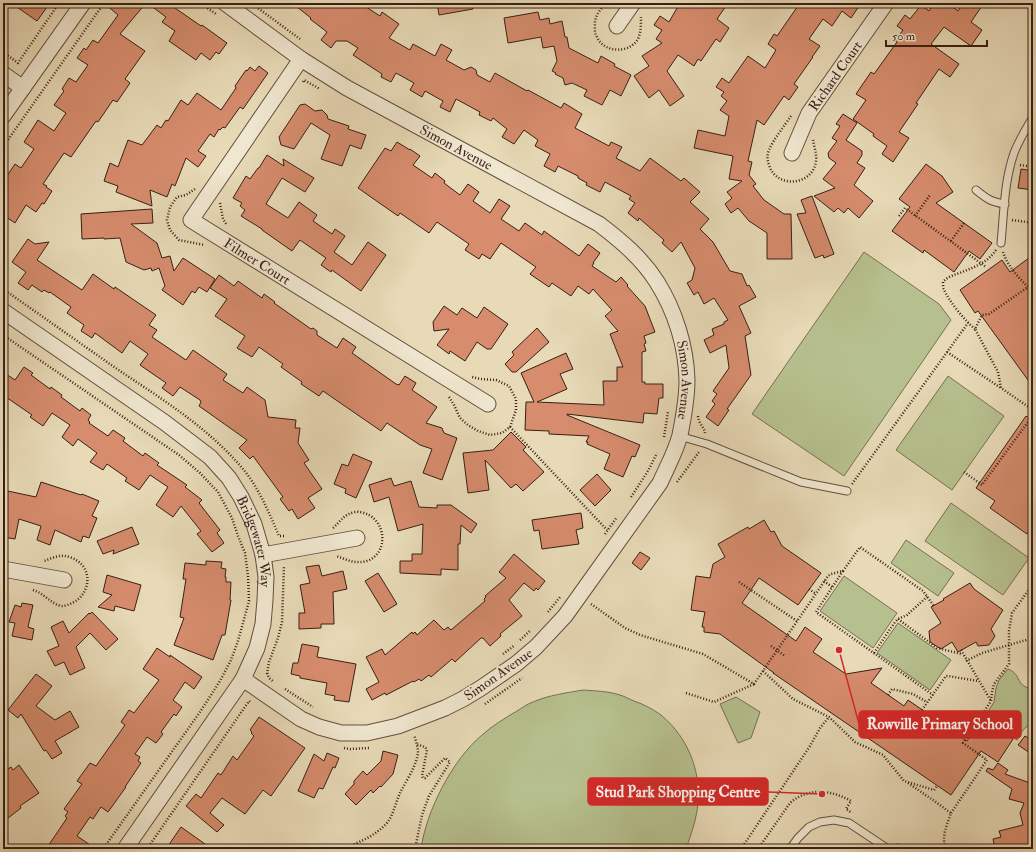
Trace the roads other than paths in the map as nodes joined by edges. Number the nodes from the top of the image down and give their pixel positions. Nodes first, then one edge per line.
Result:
1 (82, 3) edge
2 (225, 3) edge
3 (633, 3) edge
4 (886, 3) edge
5 (617, 26) dead end
6 (301, 59) junction
7 (3, 74) edge
8 (23, 88) junction
9 (3, 116) edge
10 (1033, 117) edge
11 (792, 152) dead end
12 (976, 190) dead end
13 (1005, 204) junction
14 (1001, 243) road end
15 (3, 311) edge
16 (488, 404) dead end
17 (680, 436) junction
18 (847, 491) road end
19 (357, 538) dead end
20 (263, 554) junction
21 (3, 568) edge
22 (64, 580) dead end
23 (243, 679) junction
24 (125, 849) edge
25 (790, 849) edge
26 (888, 849) edge

1 - 8 street
2 - 6 street, Simon Avenue
3 - 5 street
4 - 11 street, Richard Court
6 - 16 street, Filmer Court
6 - 17 street, Simon Avenue
7 - 8 street
8 - 9 street
10 - 13 lane
12 - 13 lane
13 - 14 lane
15 - 20 street, Bridgewater Way
17 - 18 lane
17 - 23 street, Simon Avenue
19 - 20 street
20 - 23 street, Bridgewater Way
21 - 22 street
23 - 24 street, Bridgewater Way
25 - 26 lane

